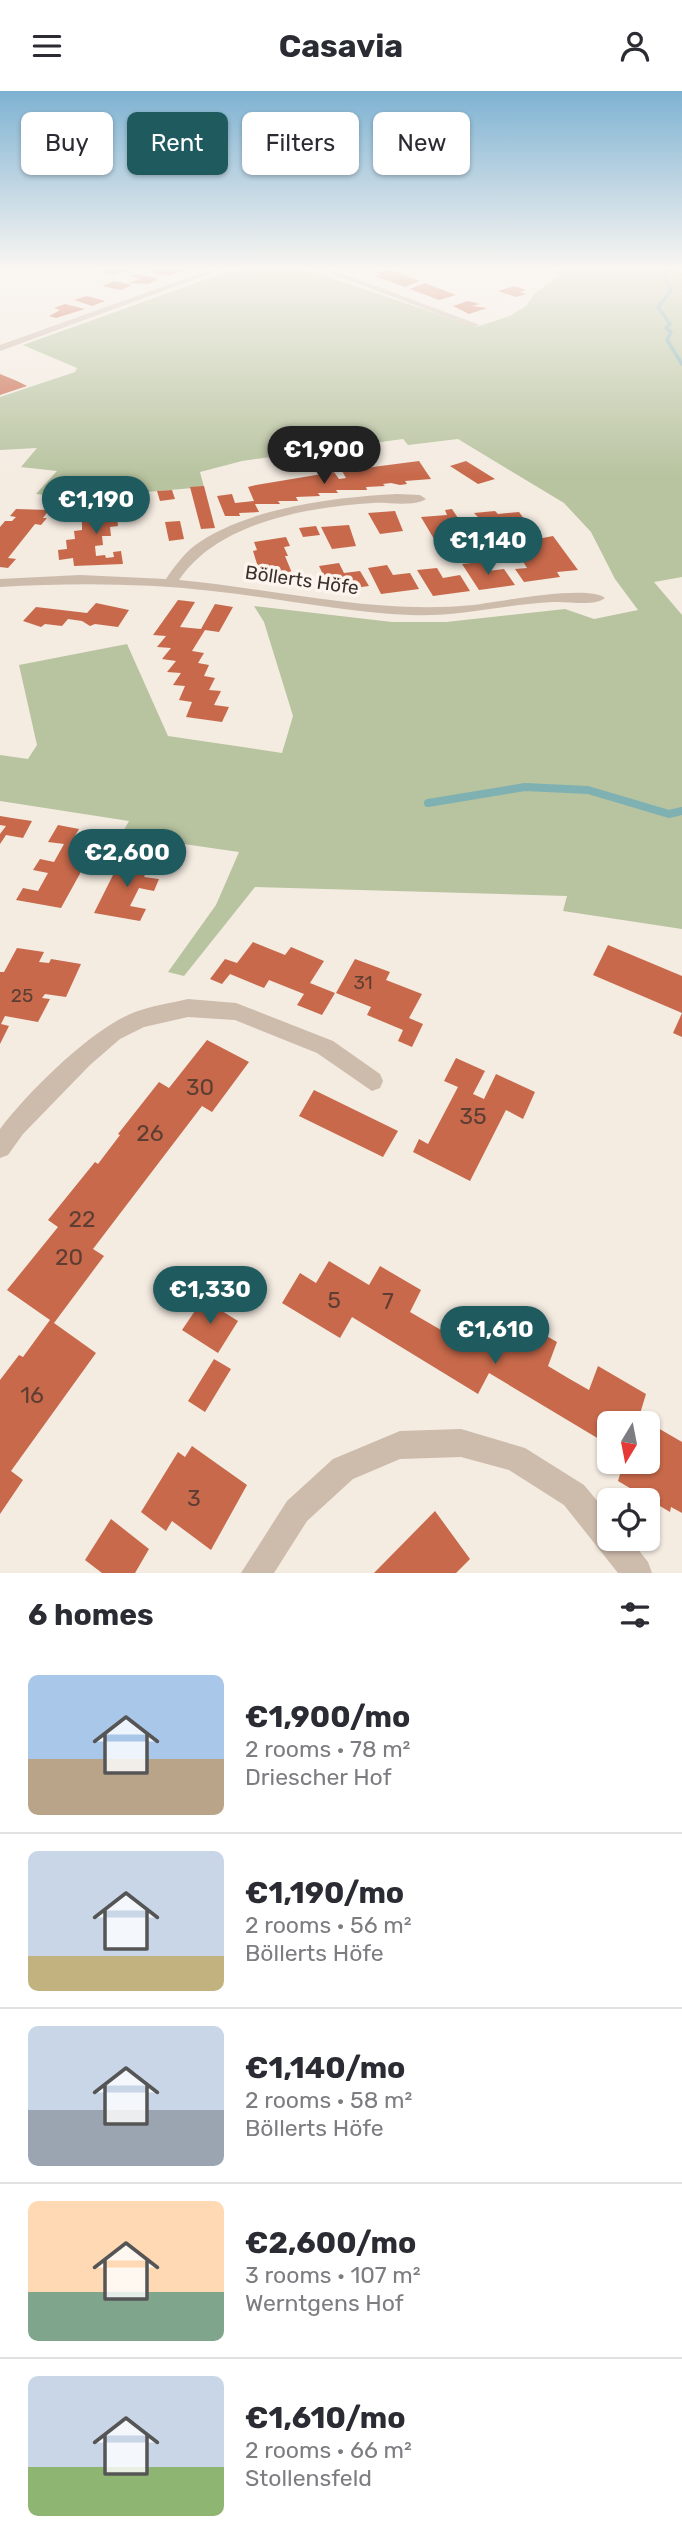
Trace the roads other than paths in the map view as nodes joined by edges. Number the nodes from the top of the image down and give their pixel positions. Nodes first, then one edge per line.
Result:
1 (27, 338) edge
2 (0, 348) edge
3 (420, 499) dead end
4 (0, 583) edge
5 (170, 583) junction
6 (598, 598) dead end
7 (372, 1081) dead end
8 (0, 1147) edge
9 (597, 1524) edge
10 (619, 1551) edge
11 (256, 1573) edge
12 (637, 1573) edge

1 - 2 street
3 - 5 street
4 - 5 street, Böllerts Höfe
5 - 6 street, Böllerts Höfe
7 - 8 street
9 - 11 street
10 - 12 street

